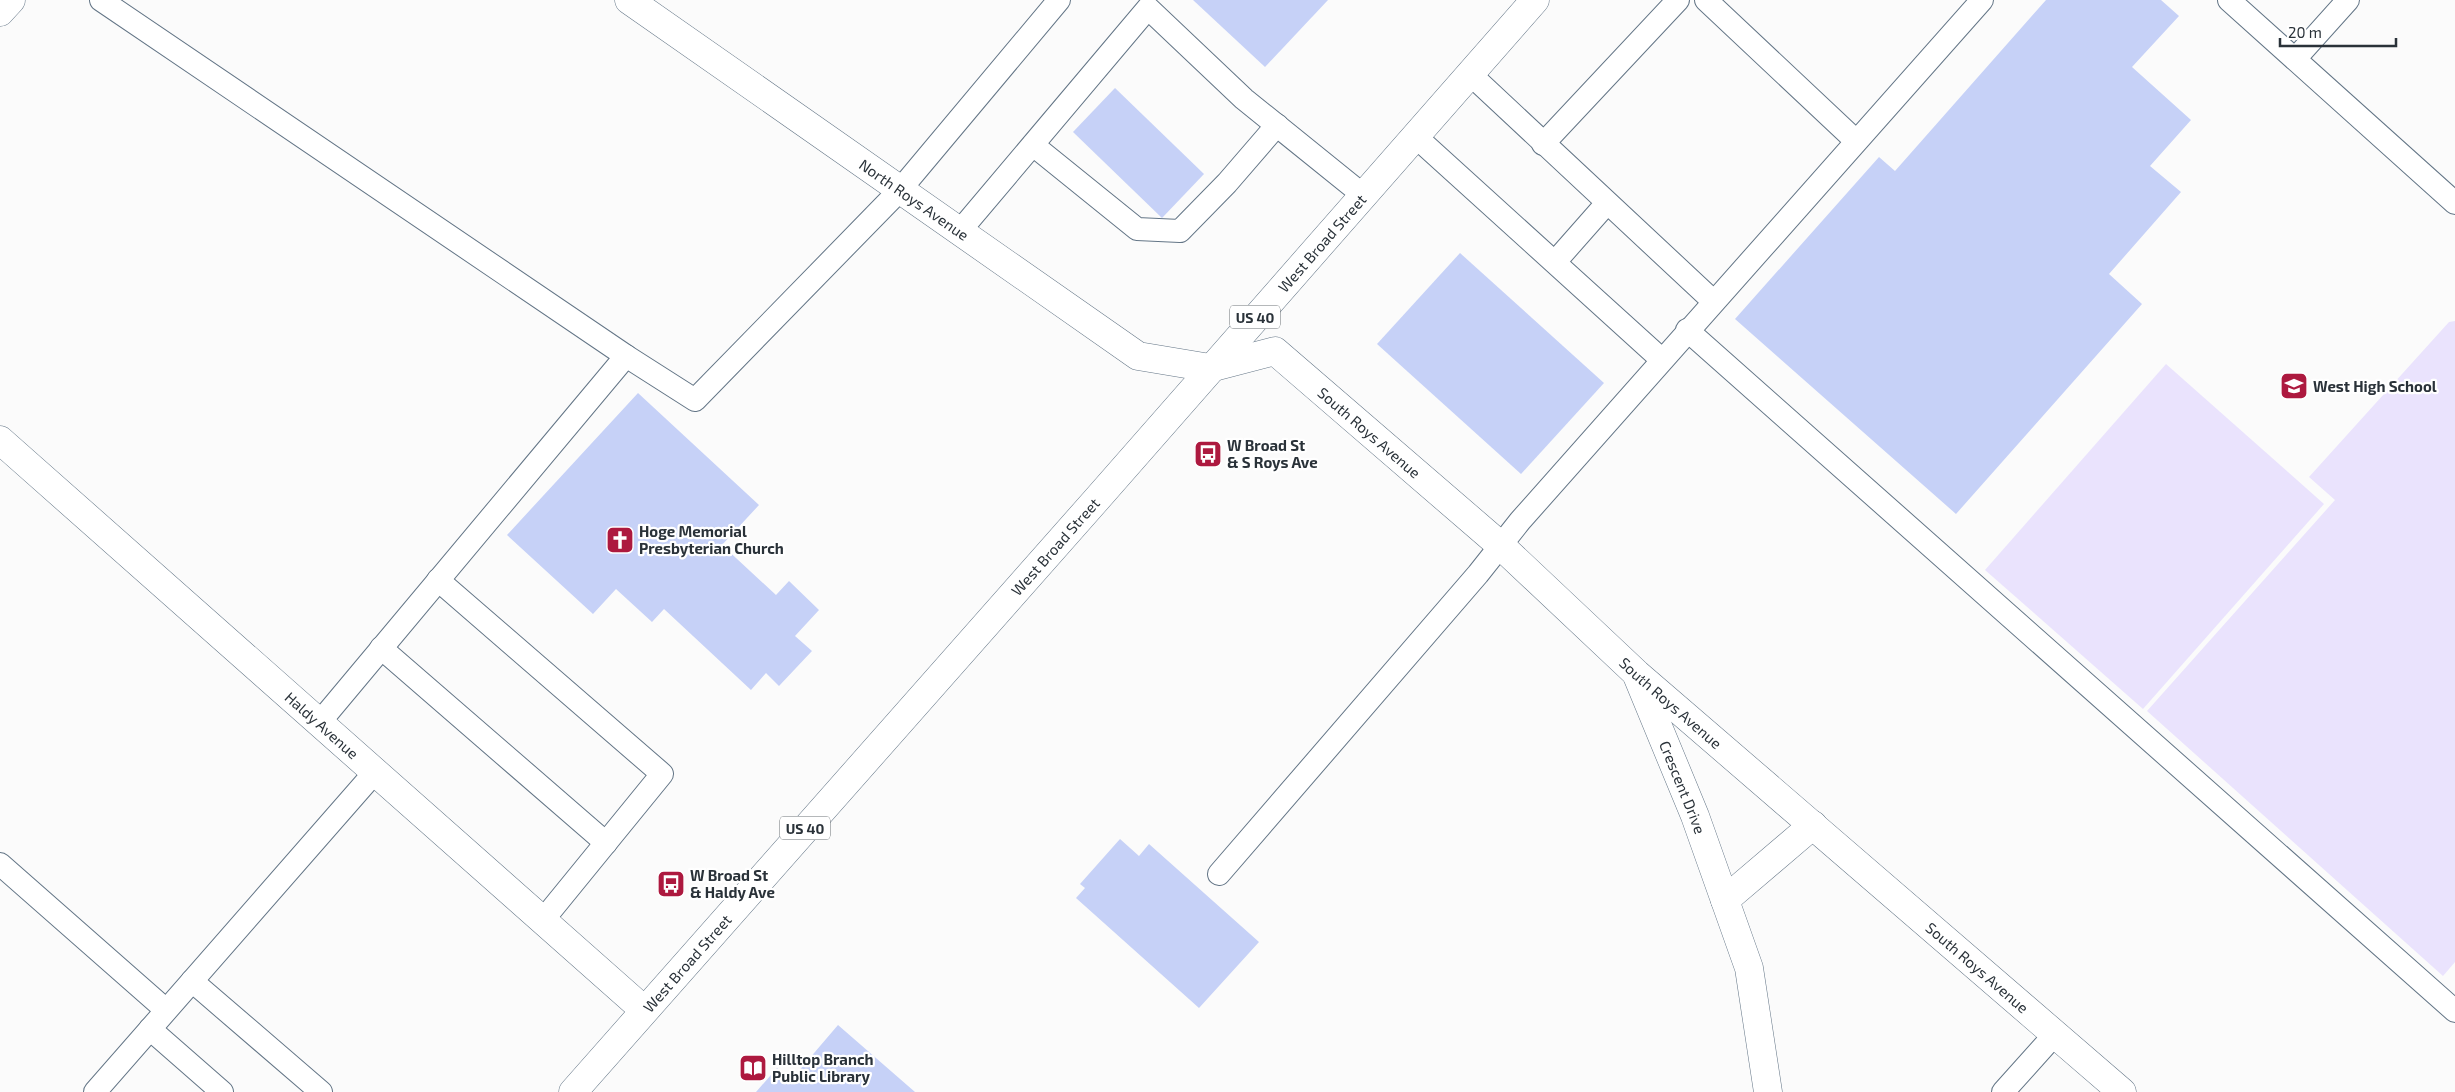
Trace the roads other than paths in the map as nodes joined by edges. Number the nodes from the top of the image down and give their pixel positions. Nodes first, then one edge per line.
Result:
1 (11, 0) edge
2 (101, 0) edge
3 (629, 0) edge
4 (1059, 0) edge
5 (1535, 0) edge
6 (1678, 0) edge
7 (1706, 0) edge
8 (1982, 0) edge
9 (2228, 0) edge
10 (2348, 0) edge
11 (0, 12) edge
12 (2295, 60) junction
13 (1470, 74) junction
14 (1277, 125) junction
15 (1415, 136) junction
16 (1856, 141) junction
17 (1543, 144) junction
18 (1033, 146) junction
19 (900, 191) junction
20 (1363, 195) junction
21 (1607, 203) junction
22 (2455, 203) edge
23 (958, 232) junction
24 (1555, 262) junction
25 (1713, 301) junction
26 (1687, 330) junction
27 (626, 356) junction
28 (1661, 359) junction
29 (1210, 368) junction
30 (0, 440) edge
31 (1500, 545) junction
32 (438, 580) junction
33 (382, 648) junction
34 (1637, 674) junction
35 (319, 723) junction
36 (375, 772) junction
37 (1813, 825) junction
38 (606, 844) junction
39 (0, 864) edge
40 (1219, 874) dead end
41 (1725, 900) junction
42 (543, 920) junction
43 (192, 981) junction
44 (166, 1010) junction
45 (644, 1010) junction
46 (2455, 1010) edge
47 (150, 1029) junction
48 (2056, 1033) junction
49 (95, 1092) edge
50 (222, 1092) edge
51 (321, 1092) edge
52 (572, 1092) edge
53 (1768, 1092) edge
54 (2003, 1092) edge
55 (2122, 1092) edge

1 - 11 street
2 - 27 lane
3 - 19 street, North Roys Avenue
4 - 19 lane
5 - 13 street, West Broad Street / US 40
6 - 17 lane
7 - 16 lane
8 - 16 lane
9 - 12 lane
10 - 12 lane
12 - 22 lane
13 - 15 street, West Broad Street / US 40
13 - 17 lane
14 - 18 lane
14 - 18 lane
14 - 20 lane
15 - 20 street, West Broad Street / US 40
15 - 24 lane
16 - 25 lane
17 - 21 lane
18 - 23 lane
19 - 23 street, North Roys Avenue
19 - 27 lane
20 - 29 street, West Broad Street / US 40
21 - 24 lane
21 - 25 lane
23 - 29 street, North Roys Avenue
24 - 28 lane
25 - 26 lane
26 - 28 lane
26 - 46 lane
27 - 32 lane
28 - 31 lane
29 - 31 street, South Roys Avenue
29 - 45 street, West Broad Street / US 40
30 - 35 street, Haldy Avenue
31 - 34 street, South Roys Avenue
31 - 40 lane
32 - 33 lane
32 - 38 lane
33 - 35 lane
33 - 38 lane
34 - 37 street, South Roys Avenue
34 - 41 street, Crescent Drive
35 - 36 street, Haldy Avenue
36 - 42 street, Haldy Avenue
36 - 43 lane
37 - 41 street
37 - 48 street, South Roys Avenue
38 - 42 lane
39 - 44 lane
41 - 53 street, Crescent Drive
42 - 45 street, Haldy Avenue
43 - 44 lane
43 - 51 lane
44 - 47 lane
45 - 52 street, West Broad Street / US 40
47 - 49 lane
47 - 50 lane
48 - 54 lane
48 - 55 street, South Roys Avenue

